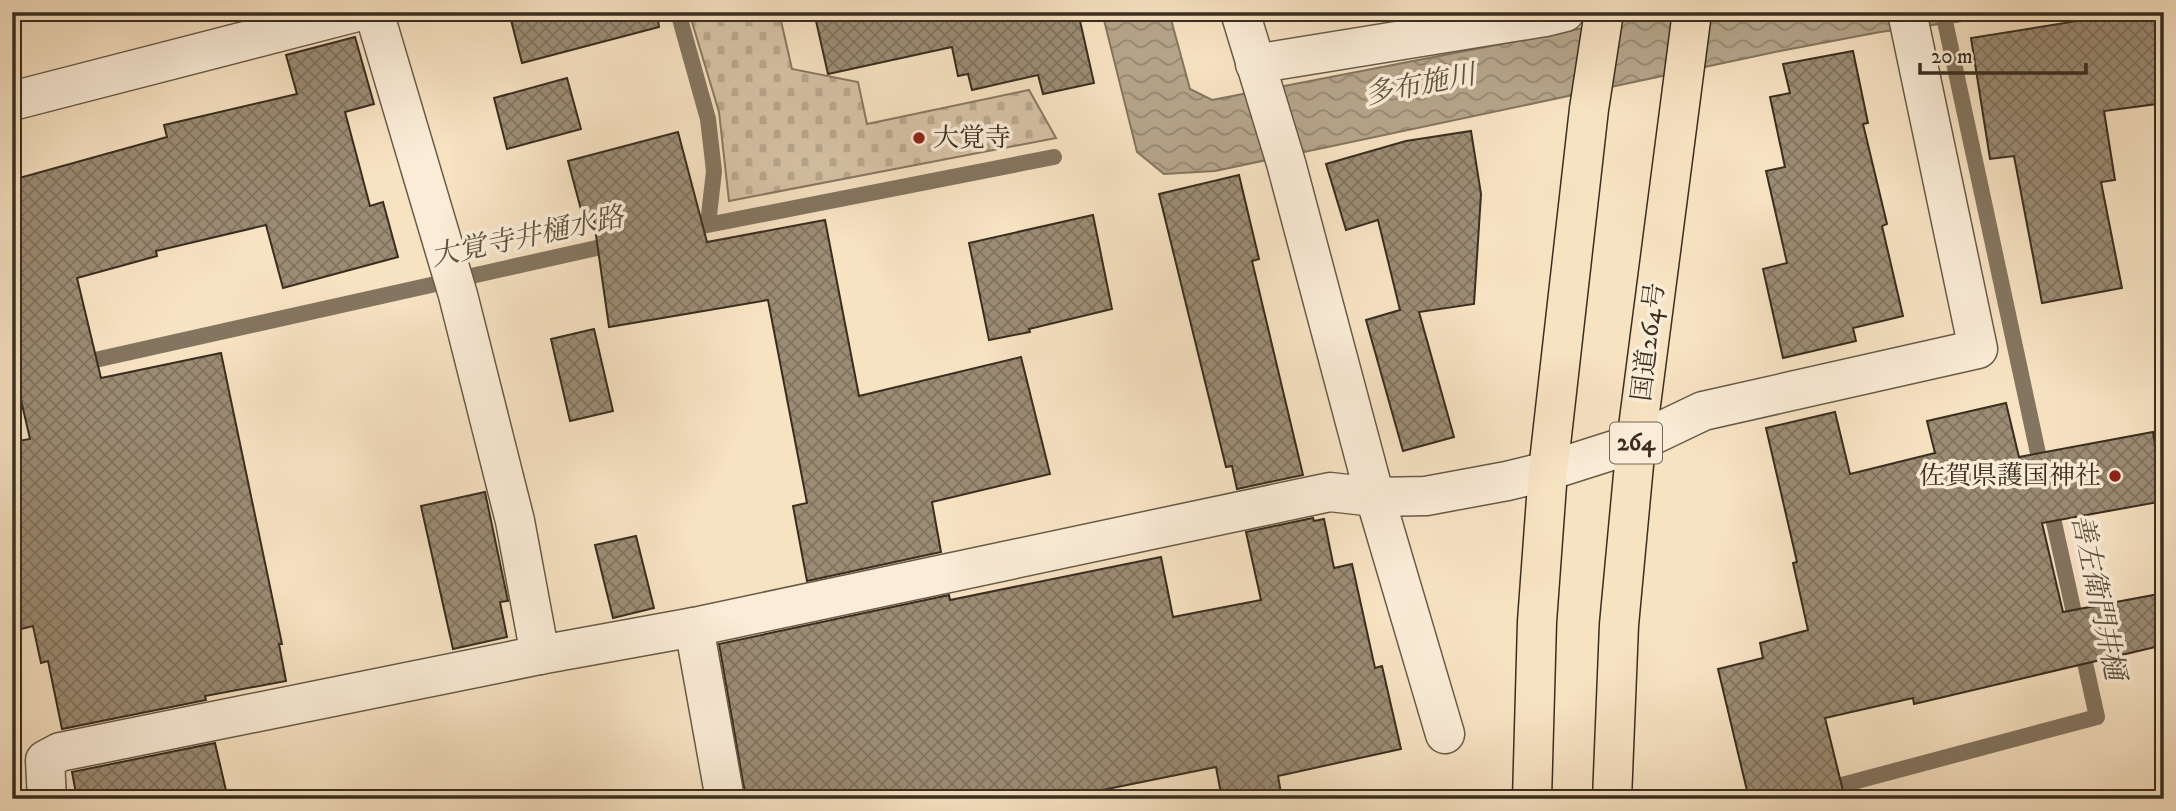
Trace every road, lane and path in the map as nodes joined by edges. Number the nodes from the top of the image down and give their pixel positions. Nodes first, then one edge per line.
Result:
1 (358, 12) edge
2 (374, 12) edge
3 (1240, 12) edge
4 (1565, 12) edge
5 (1604, 12) edge
6 (1692, 12) edge
7 (1907, 12) edge
8 (1257, 71) junction
9 (12, 101) edge
10 (1636, 443) junction
11 (1548, 471) junction
12 (1375, 497) junction
13 (694, 627) junction
14 (540, 655) junction
15 (1445, 734) dead end
16 (47, 799) edge
17 (725, 799) edge
18 (1532, 799) edge
19 (1612, 799) edge

1 - 9 street
2 - 14 street
3 - 8 street
4 - 8 street
5 - 11 highway
6 - 10 highway, 国道264号 / 264
7 - 10 street
8 - 12 street
10 - 11 street
10 - 19 highway, 国道264号 / 264
11 - 12 street
11 - 18 highway
12 - 13 street
12 - 15 street
13 - 14 street
13 - 17 street
14 - 16 street

